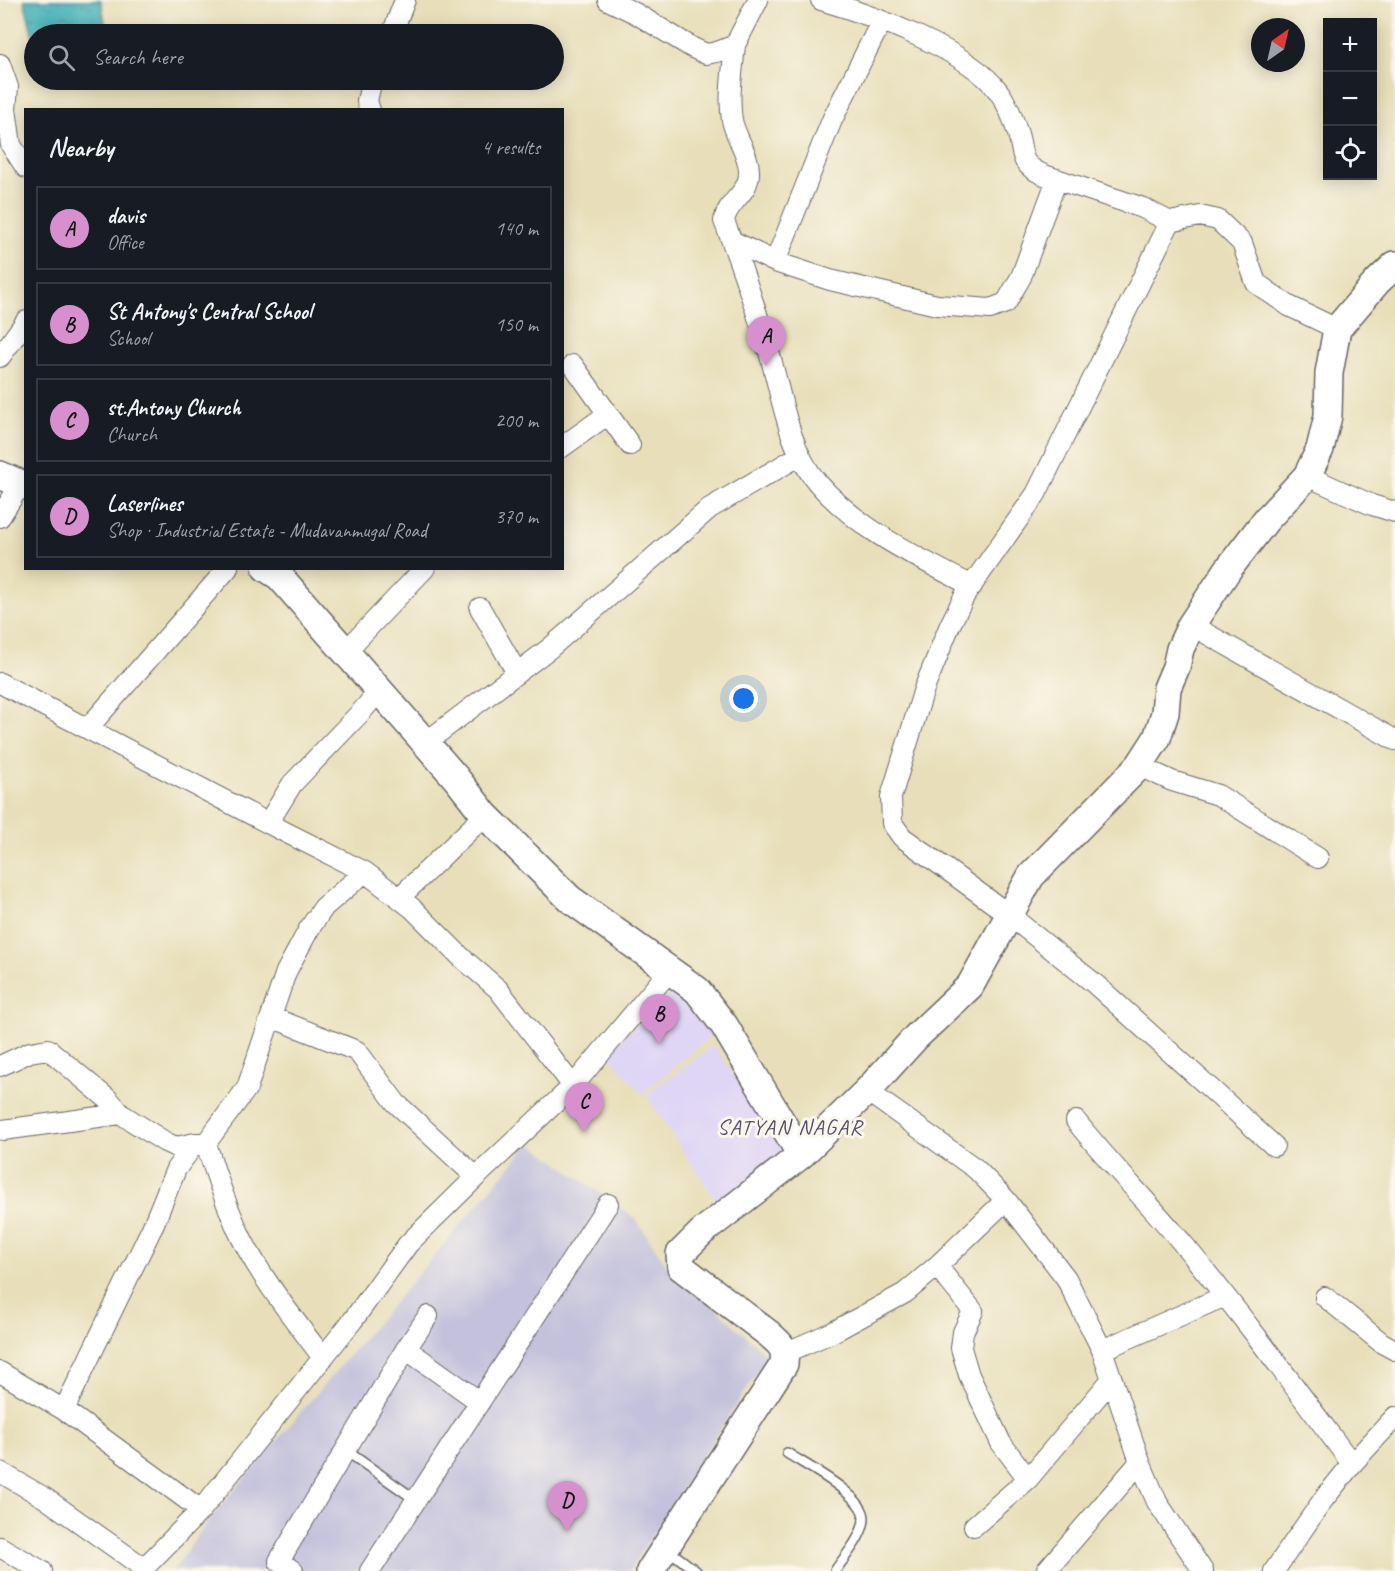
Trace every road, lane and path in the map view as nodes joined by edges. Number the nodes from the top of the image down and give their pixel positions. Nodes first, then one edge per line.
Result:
1 (405, 0) edge
2 (608, 0) edge
3 (758, 0) edge
4 (821, 0) edge
5 (881, 22) junction
6 (396, 24) edge
7 (735, 45) junction
8 (0, 64) edge
9 (370, 90) edge
10 (367, 107) edge
11 (24, 165) edge
12 (1057, 179) junction
13 (1170, 222) junction
14 (732, 241) junction
15 (775, 262) junction
16 (1395, 264) edge
17 (24, 324) edge
18 (1337, 330) junction
19 (0, 357) edge
20 (573, 365) dead end
21 (608, 414) junction
22 (630, 445) dead end
23 (564, 446) edge
24 (799, 456) junction
25 (1307, 476) junction
26 (16, 482) edge
27 (1395, 512) edge
28 (0, 517) edge
29 (226, 570) edge
30 (269, 570) edge
31 (423, 570) edge
32 (972, 586) junction
33 (480, 609) dead end
34 (1191, 625) junction
35 (345, 652) junction
36 (517, 673) junction
37 (0, 683) edge
38 (379, 691) junction
39 (88, 728) junction
40 (1395, 740) edge
41 (425, 743) junction
42 (1139, 766) junction
43 (485, 815) junction
44 (268, 823) junction
45 (1318, 858) dead end
46 (366, 872) junction
47 (399, 898) junction
48 (1008, 914) junction
49 (670, 970) junction
50 (271, 1017) junction
51 (0, 1066) edge
52 (573, 1086) junction
53 (867, 1091) junction
54 (121, 1114) junction
55 (1076, 1121) dead end
56 (1, 1125) edge
57 (200, 1143) junction
58 (1274, 1146) dead end
59 (801, 1155) junction
60 (476, 1177) junction
61 (1006, 1200) junction
62 (608, 1204) dead end
63 (937, 1266) junction
64 (1225, 1296) junction
65 (1324, 1297) dead end
66 (428, 1316) dead end
67 (406, 1349) junction
68 (1102, 1350) junction
69 (1395, 1350) edge
70 (785, 1353) junction
71 (323, 1358) junction
72 (0, 1372) edge
73 (1112, 1379) junction
74 (480, 1402) junction
75 (64, 1410) junction
76 (1395, 1417) edge
77 (345, 1450) junction
78 (787, 1453) dead end
79 (1140, 1462) junction
80 (1352, 1464) junction
81 (0, 1472) edge
82 (1028, 1479) junction
83 (416, 1500) junction
84 (201, 1510) junction
85 (974, 1526) dead end
86 (0, 1547) edge
87 (665, 1547) junction
88 (142, 1569) edge
89 (42, 1571) edge
90 (293, 1571) edge
91 (370, 1571) edge
92 (650, 1571) edge
93 (696, 1571) edge
94 (835, 1571) edge
95 (1046, 1571) edge
96 (1203, 1571) edge
97 (1274, 1571) edge

1 - 6 street
2 - 7 street
3 - 7 street
4 - 5 street
5 - 12 street
5 - 15 street
7 - 14 street
8 - 11 street
9 - 10 street
12 - 13 street
12 - 15 street
13 - 18 street
13 - 32 street
14 - 15 street
14 - 24 street
16 - 18 street
17 - 19 street
18 - 25 street
20 - 21 street
21 - 22 street
21 - 23 street
24 - 32 street
24 - 36 street
25 - 27 street
25 - 34 street
26 - 28 street
29 - 39 street
30 - 35 street
31 - 35 street
32 - 48 street
33 - 36 street
34 - 40 street
34 - 42 street
35 - 38 street
36 - 41 street
37 - 39 street
38 - 41 street
38 - 44 street
39 - 44 street
41 - 43 street
42 - 45 street
42 - 48 street
43 - 47 street
43 - 49 street
44 - 46 street
46 - 47 street
46 - 50 street
47 - 52 street
48 - 53 street
48 - 58 street
49 - 52 street
49 - 59 street
50 - 57 street
50 - 60 street
51 - 54 street
52 - 60 street
53 - 59 street
53 - 61 street
54 - 56 street
54 - 57 street
55 - 64 street
57 - 71 street
57 - 75 street
59 - 70 street
60 - 71 street
61 - 63 street
61 - 68 street
62 - 74 street
63 - 70 street
63 - 82 street
64 - 68 street
64 - 80 street
65 - 69 street
66 - 67 street
67 - 74 street
67 - 77 street
68 - 73 street
70 - 87 street
71 - 84 street
72 - 75 street
73 - 79 street
73 - 82 street
74 - 83 street
75 - 84 street
76 - 80 street
77 - 83 lane
77 - 90 street
78 - 94 lane
79 - 95 street
79 - 96 street
80 - 97 street
81 - 88 street
82 - 85 street
83 - 91 street
84 - 88 street
86 - 89 street
87 - 92 street
87 - 93 lane

